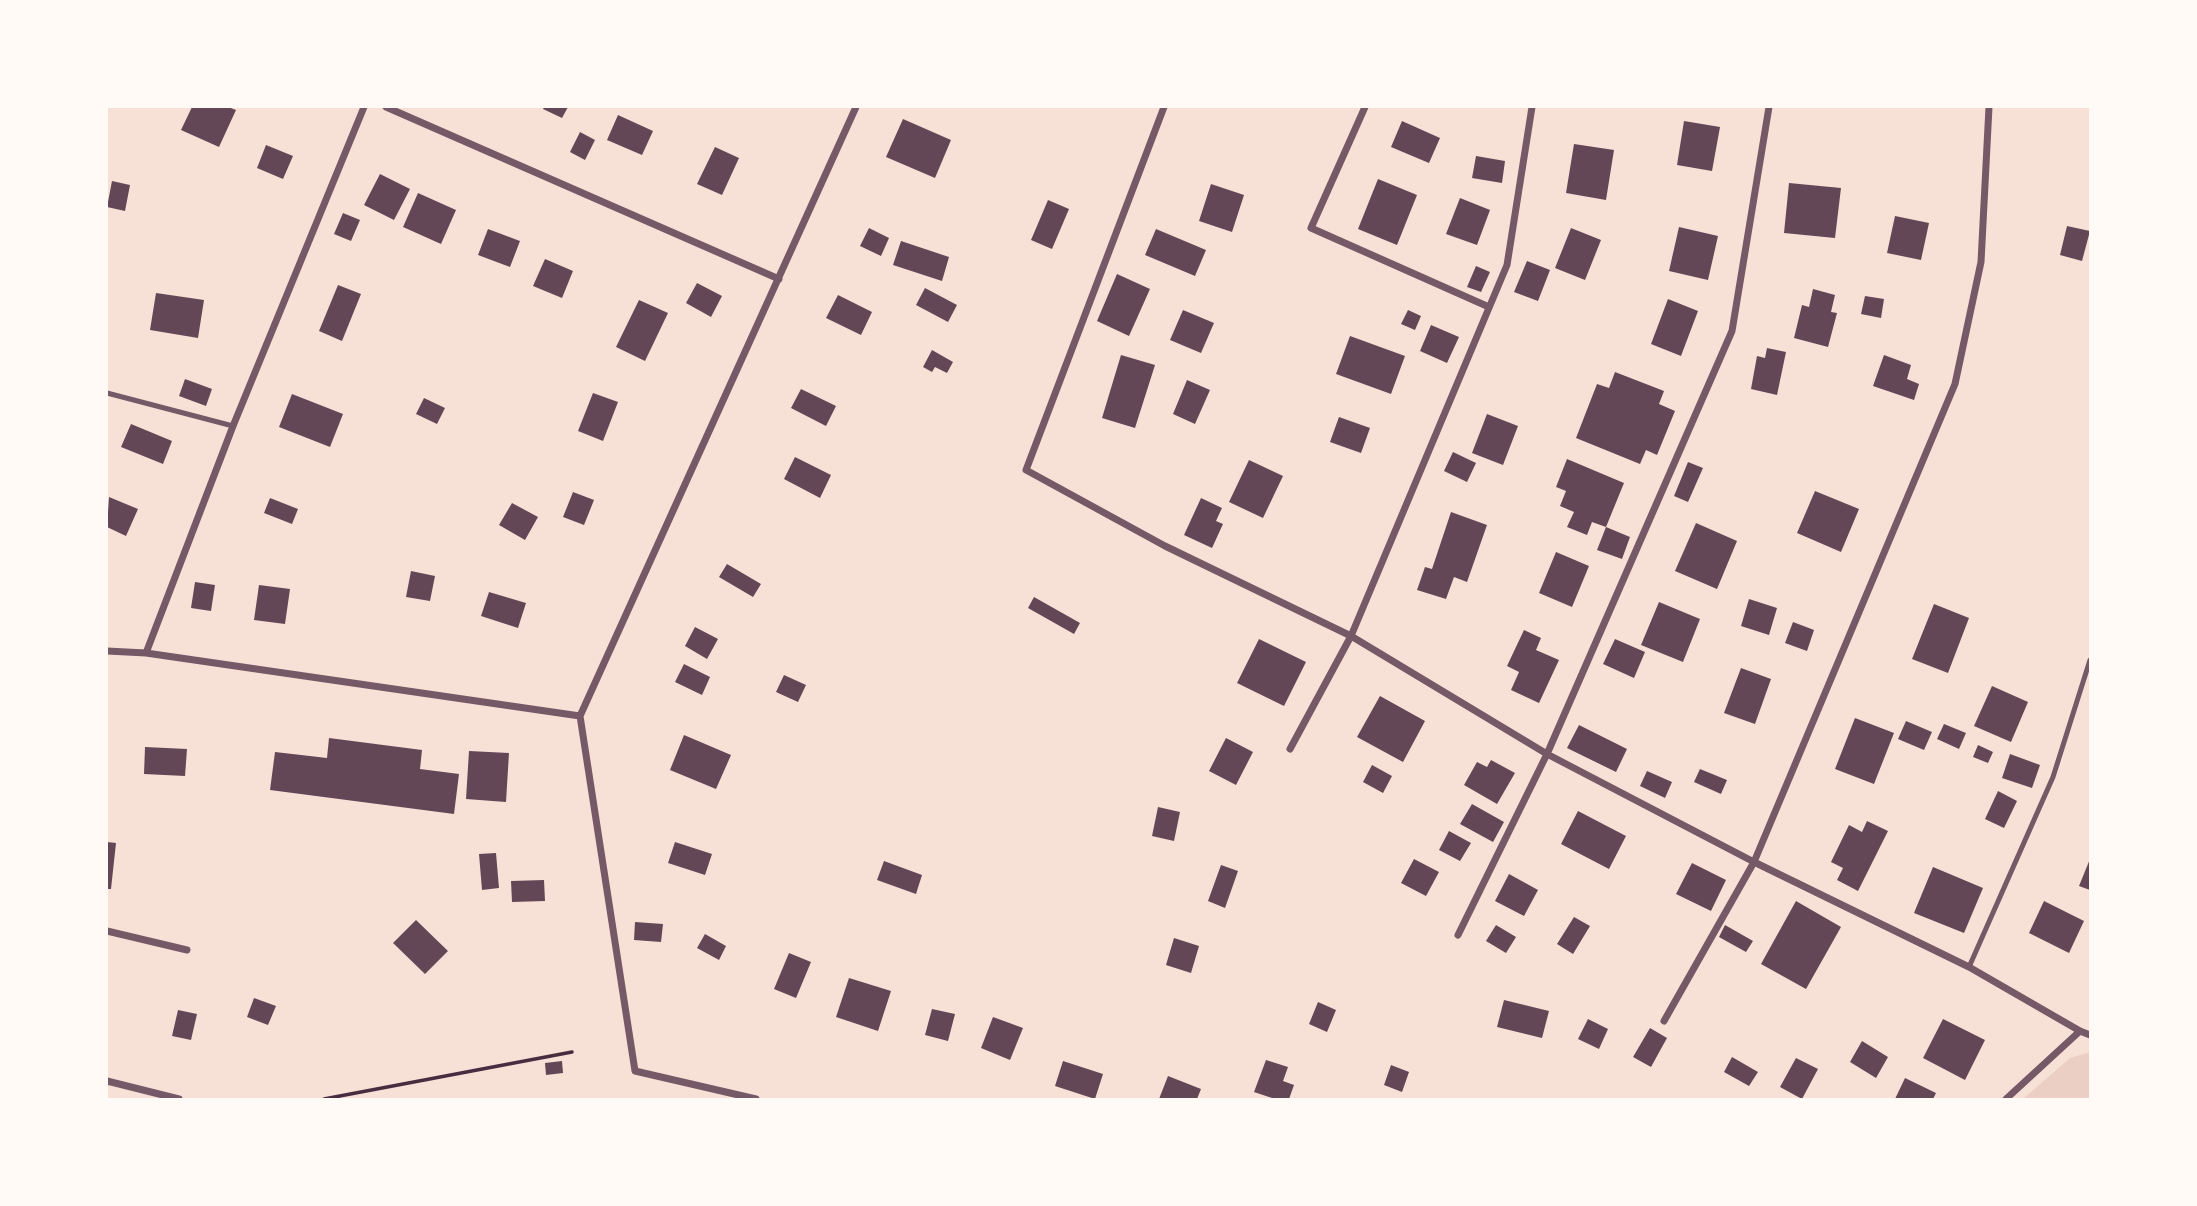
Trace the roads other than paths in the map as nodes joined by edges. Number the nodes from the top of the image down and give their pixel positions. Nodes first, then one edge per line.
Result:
1 (364, 107) edge
2 (386, 107) edge
3 (856, 107) edge
4 (1164, 107) edge
5 (1365, 107) edge
6 (1532, 107) edge
7 (1769, 107) edge
8 (1989, 107) edge
9 (779, 279) junction
10 (1489, 307) junction
11 (107, 393) edge
12 (233, 426) junction
13 (1351, 636) junction
14 (107, 651) edge
15 (146, 653) junction
16 (2090, 660) edge
17 (580, 716) junction
18 (1290, 749) dead end
19 (1547, 754) junction
20 (1754, 862) junction
21 (107, 931) edge
22 (1458, 935) dead end
23 (187, 950) dead end
24 (1969, 967) junction
25 (1664, 1021) dead end
26 (2080, 1031) junction
27 (2090, 1034) edge
28 (107, 1081) edge
29 (179, 1099) edge
30 (756, 1099) edge
31 (2006, 1099) edge

1 - 12 street
2 - 9 street
3 - 9 street
4 - 13 street
5 - 10 street
6 - 10 street
7 - 19 street
8 - 20 street
9 - 17 street
10 - 13 street
11 - 12 lane
12 - 15 street
13 - 18 street
13 - 19 street
14 - 15 street
15 - 17 street
16 - 24 lane
17 - 30 street
19 - 20 street
19 - 22 street
20 - 24 street
20 - 25 street
21 - 23 street
24 - 26 street
26 - 27 street
26 - 31 street
28 - 29 street

